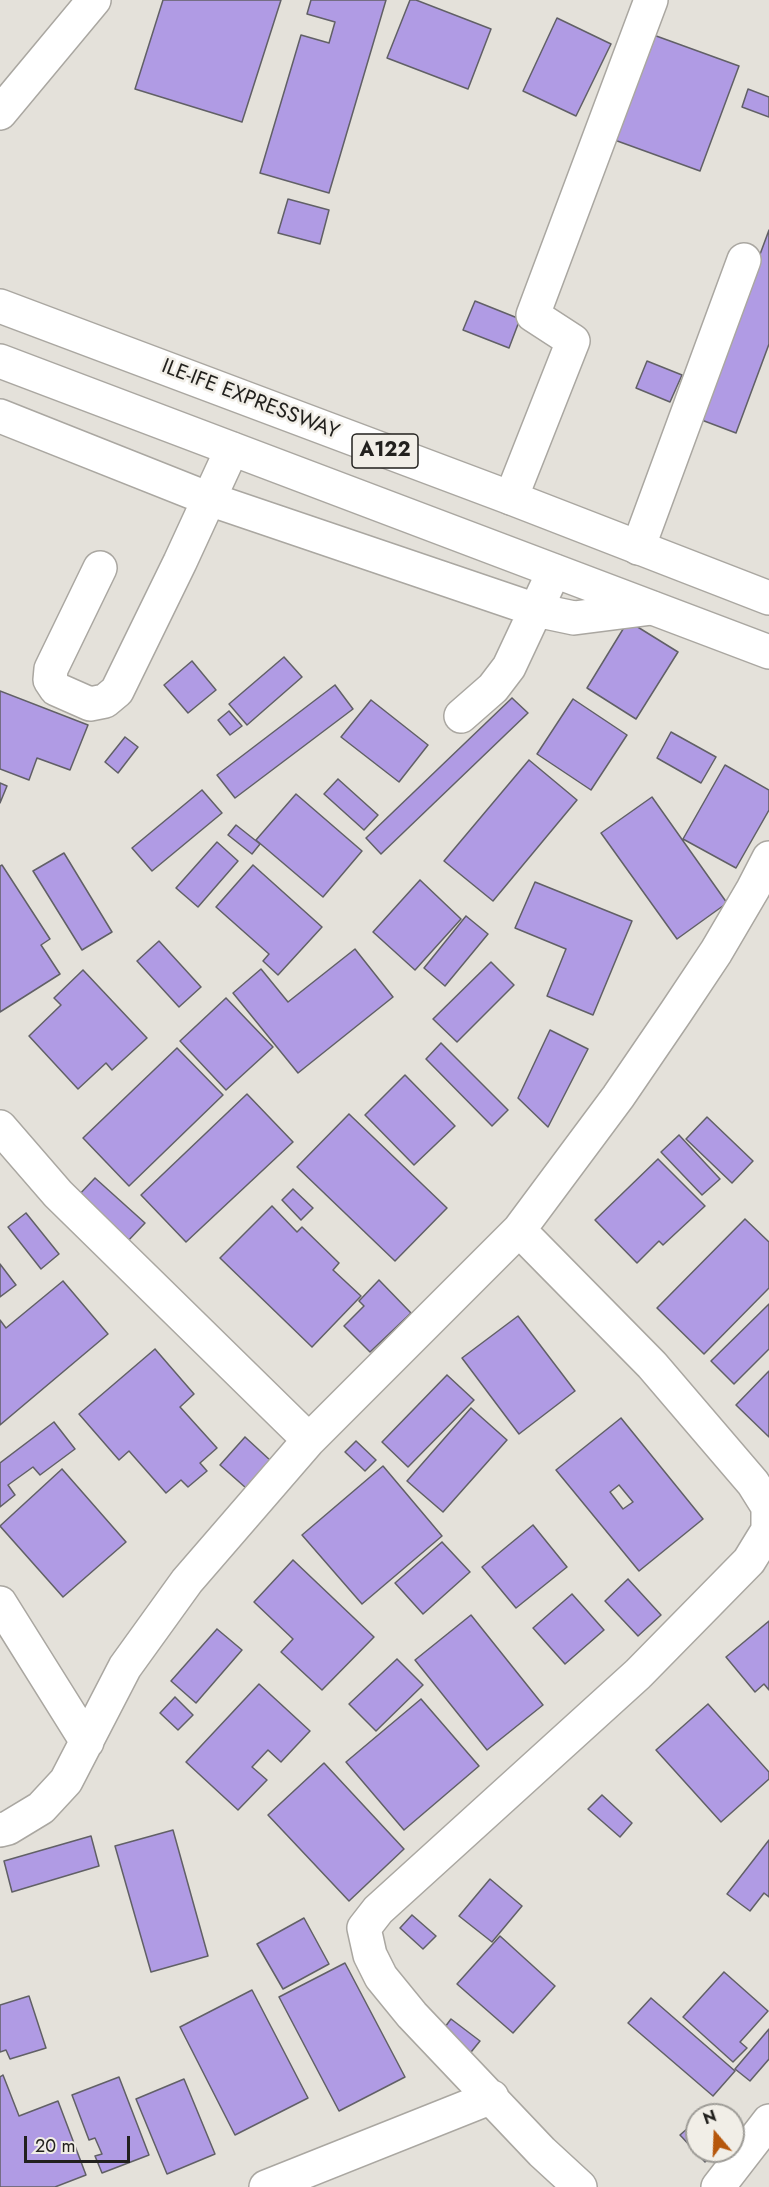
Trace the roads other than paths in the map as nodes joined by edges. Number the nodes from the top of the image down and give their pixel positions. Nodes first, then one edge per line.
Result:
1 (94, 0) edge
2 (651, 0) edge
3 (0, 113) edge
4 (744, 260) dead end
5 (0, 306) edge
6 (0, 361) edge
7 (0, 416) edge
8 (232, 449) junction
9 (511, 498) junction
10 (209, 499) junction
11 (638, 548) junction
12 (100, 568) dead end
13 (554, 571) junction
14 (769, 598) edge
15 (652, 608) junction
16 (536, 610) junction
17 (769, 652) edge
18 (461, 716) dead end
19 (769, 858) edge
20 (0, 1127) edge
21 (519, 1230) junction
22 (309, 1440) junction
23 (0, 1603) edge
24 (87, 1742) junction
25 (0, 1830) edge
26 (492, 2097) junction
27 (769, 2121) edge
28 (266, 2187) edge
29 (580, 2187) edge
30 (718, 2187) edge

1 - 3 main road
2 - 9 main road
4 - 11 main road
5 - 9 main road, ILE-IFE EXPRESSWAY / A122
6 - 8 main road, A122
7 - 10 main road
8 - 10 main road
8 - 13 main road, A122
9 - 11 main road, ILE-IFE EXPRESSWAY / A122
10 - 12 main road
10 - 16 main road
11 - 14 main road, ILE-IFE EXPRESSWAY / A122
13 - 15 main road, A122
13 - 16 main road
15 - 16 main road
15 - 17 main road, A122
16 - 18 main road
19 - 21 main road
20 - 22 main road
21 - 22 main road
21 - 26 main road
22 - 24 main road
23 - 24 main road
24 - 25 main road
26 - 28 main road
26 - 29 main road
27 - 30 main road

